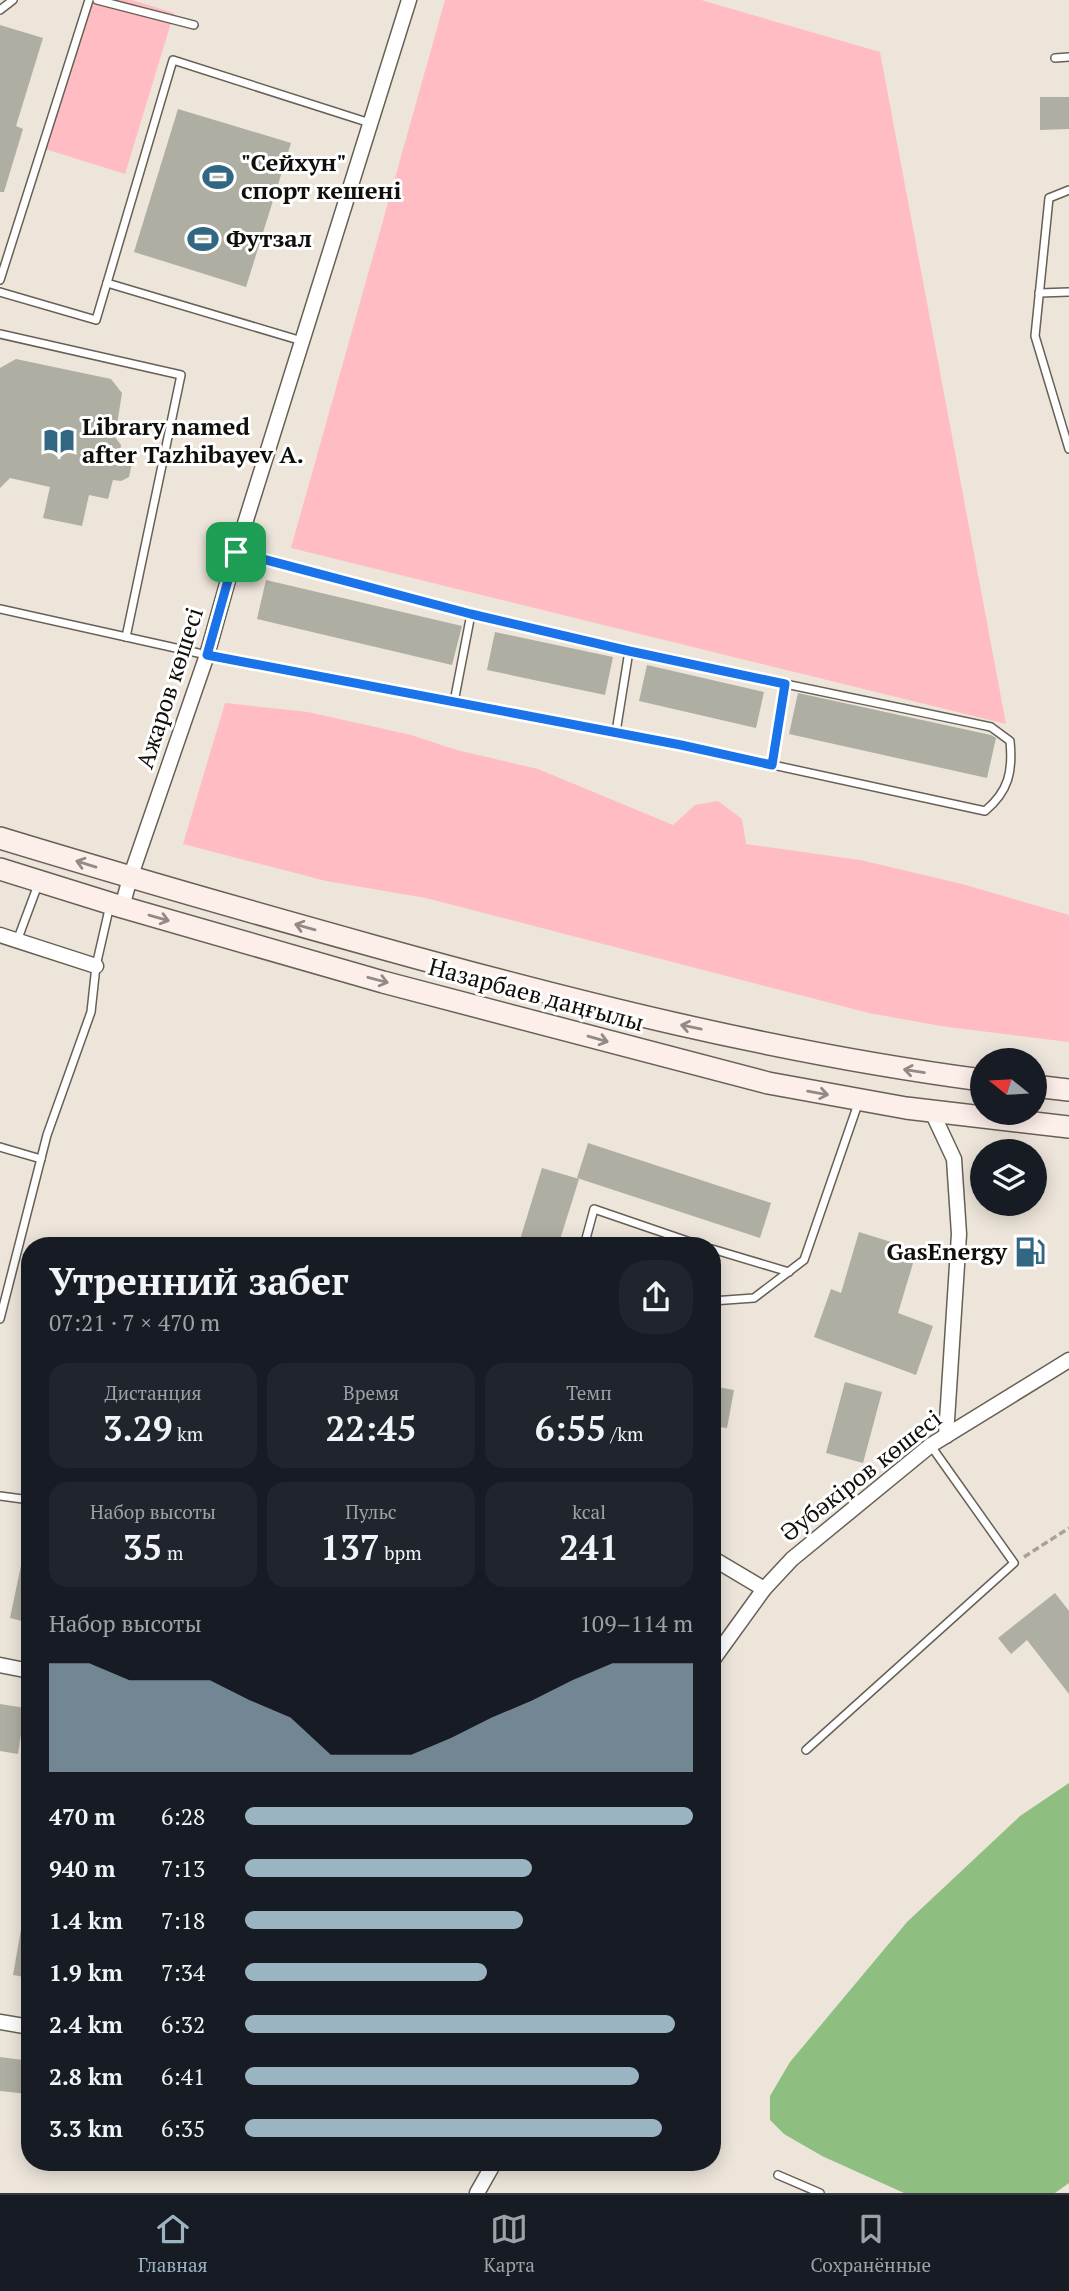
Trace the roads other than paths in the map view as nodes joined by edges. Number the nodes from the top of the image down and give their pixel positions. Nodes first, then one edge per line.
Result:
1 (13, 0) edge
2 (89, 0) edge
3 (97, 0) edge
4 (409, 0) edge
5 (0, 10) edge
6 (194, 25) dead end
7 (1069, 57) edge
8 (1055, 58) dead end
9 (370, 123) junction
10 (1069, 190) edge
11 (0, 280) edge
12 (107, 283) junction
13 (0, 292) edge
14 (1069, 292) edge
15 (1040, 293) junction
16 (0, 334) edge
17 (302, 341) junction
18 (1069, 449) edge
19 (236, 552) junction
20 (0, 608) edge
21 (471, 614) junction
22 (126, 637) junction
23 (629, 651) junction
24 (207, 655) junction
25 (785, 684) junction
26 (454, 702) junction
27 (616, 732) junction
28 (772, 765) junction
29 (0, 838) edge
30 (0, 869) edge
31 (130, 878) junction
32 (39, 881) junction
33 (116, 905) junction
34 (0, 935) edge
35 (17, 941) junction
36 (96, 966) junction
37 (970, 1078) edge
38 (1047, 1087) edge
39 (1069, 1090) edge
40 (859, 1100) junction
41 (932, 1112) junction
42 (1069, 1127) edge
43 (0, 1147) edge
44 (41, 1159) junction
45 (21, 1237) edge
46 (21, 1237) edge
47 (586, 1237) edge
48 (676, 1237) edge
49 (721, 1252) edge
50 (789, 1272) junction
51 (721, 1300) edge
52 (0, 1319) edge
53 (1069, 1360) edge
54 (946, 1436) junction
55 (931, 1446) junction
56 (0, 1496) edge
57 (21, 1499) edge
58 (721, 1563) edge
59 (764, 1589) junction
60 (721, 1649) edge
61 (0, 1665) edge
62 (21, 1669) edge
63 (806, 1750) dead end
64 (0, 2022) edge
65 (21, 2026) edge
66 (489, 2171) edge
67 (778, 2175) dead end
68 (477, 2193) edge
69 (820, 2193) edge

1 - 5 lane
2 - 11 lane
3 - 6 lane
4 - 9 street, Ажаров көшесі
7 - 8 lane
9 - 12 lane
9 - 17 street, Ажаров көшесі
10 - 15 lane
12 - 13 lane
12 - 17 lane
14 - 15 lane
15 - 18 lane
16 - 22 lane
17 - 19 street, Ажаров көшесі
19 - 21 lane
19 - 24 street, Ажаров көшесі
20 - 22 lane
21 - 23 lane
21 - 26 lane
22 - 24 lane
23 - 25 lane
23 - 27 lane
24 - 26 lane
24 - 31 street, Ажаров көшесі
25 - 28 lane
25 - 28 lane
26 - 27 lane
27 - 28 lane
31 -> 29 main road, Назарбаев даңғылы
30 - 32 main road, Назарбаев даңғылы
31 - 33 street, Ажаров көшесі
37 -> 31 main road, Назарбаев даңғылы
32 - 33 main road, Назарбаев даңғылы
32 - 35 lane
33 - 36 lane
33 -> 40 main road, Назарбаев даңғылы
34 - 35 street
35 - 36 street
36 - 44 lane
38 - 39 main road
40 - 41 main road, Назарбаев даңғылы
40 - 50 lane
41 - 42 main road, Назарбаев даңғылы
41 - 54 street
43 - 44 lane
44 - 45 lane
46 - 52 lane
47 - 48 lane
49 - 50 lane
50 - 51 lane
53 - 54 street, Әубәкіров көшесі
54 - 55 street, Әубәкіров көшесі
55 - 59 street, Әубәкіров көшесі
55 - 63 lane
56 - 57 lane
58 - 59 street
59 - 60 street, Әубәкіров көшесі
61 - 62 street
64 - 65 street
66 - 68 street
67 - 69 lane

